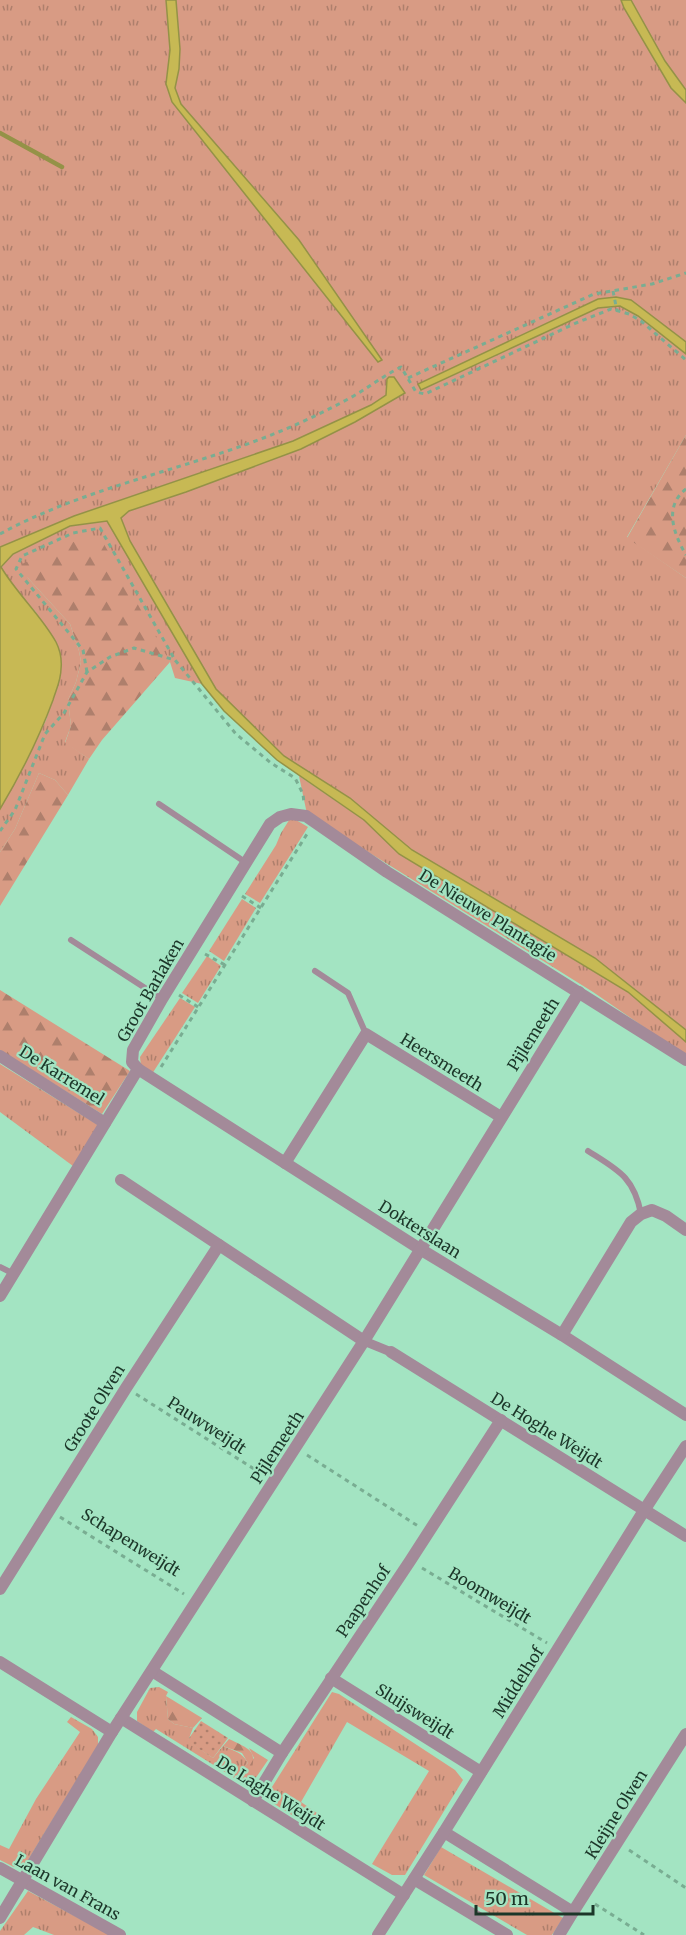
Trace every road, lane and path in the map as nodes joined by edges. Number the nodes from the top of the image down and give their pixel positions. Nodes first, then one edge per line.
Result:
1 (686, 273) edge
2 (613, 291) junction
3 (617, 310) junction
4 (686, 360) edge
5 (408, 378) junction
6 (686, 489) edge
7 (0, 534) edge
8 (686, 555) edge
9 (175, 660) junction
10 (87, 672) junction
11 (159, 804) dead end
12 (310, 819) junction
13 (0, 831) edge
14 (245, 862) junction
15 (229, 888) junction
16 (261, 908) junction
17 (71, 940) dead end
18 (194, 947) junction
19 (225, 965) junction
20 (315, 971) dead end
21 (579, 992) junction
22 (165, 993) junction
23 (198, 1007) junction
24 (366, 1034) junction
25 (0, 1056) edge
26 (686, 1060) edge
27 (160, 1068) dead end
28 (138, 1069) junction
29 (501, 1118) junction
30 (105, 1123) junction
31 (588, 1151) dead end
32 (285, 1163) junction
33 (121, 1180) dead end
34 (641, 1214) junction
35 (686, 1230) edge
36 (219, 1245) junction
37 (420, 1249) junction
38 (0, 1267) edge
39 (14, 1274) junction
40 (0, 1296) edge
41 (562, 1335) junction
42 (364, 1341) junction
43 (391, 1352) joint
44 (126, 1388) junction
45 (686, 1415) edge
46 (501, 1420) junction
47 (686, 1446) edge
48 (296, 1448) junction
49 (274, 1482) junction
50 (645, 1509) junction
51 (49, 1510) junction
52 (428, 1533) junction
53 (686, 1536) edge
54 (410, 1561) junction
55 (0, 1589) edge
56 (196, 1602) junction
57 (558, 1650) junction
58 (0, 1662) edge
59 (152, 1671) junction
60 (331, 1678) junction
61 (121, 1718) junction
62 (112, 1732) junction
63 (686, 1734) edge
64 (282, 1753) junction
65 (481, 1772) junction
66 (253, 1801) junction
67 (444, 1832) junction
68 (617, 1843) junction
69 (0, 1868) edge
70 (414, 1879) junction
71 (23, 1881) junction
72 (686, 1888) edge
73 (404, 1895) junction
74 (583, 1897) junction
75 (573, 1912) junction
76 (0, 1918) edge
77 (120, 1935) edge
78 (378, 1935) edge
79 (507, 1935) edge
80 (559, 1935) edge
81 (644, 1935) edge

1 - 2 path
2 - 3 path
2 - 5 path
3 - 4 path
3 - 5 path
5 - 7 path
6 - 8 path
9 - 10 path
9 - 10 path
9 - 12 path
10 - 13 path
11 - 14 lane
12 - 14 street, Groot Barlaken
12 - 16 path
12 - 21 street, De Nieuwe Plantagie
14 - 15 street, Groot Barlaken
15 - 16 path
15 - 18 street, Groot Barlaken
16 - 19 path
17 - 22 lane
18 - 19 path
18 - 22 street, Groot Barlaken
19 - 23 path
20 - 24 lane
21 - 26 street, De Nieuwe Plantagie
21 - 29 street, Pijlemeeth
22 - 23 path
22 - 28 street, Groot Barlaken
23 - 27 path
24 - 29 street, Heersmeeth
24 - 32 street
25 - 30 street, De Karremel
28 - 30 street
28 - 32 street, Dokterslaan
29 - 37 street, Pijlemeeth
30 - 39 street
31 - 34 lane
32 - 37 street, Dokterslaan
33 - 36 street
34 - 35 street
34 - 41 street
36 - 42 street
36 - 44 street, Groote Olven
37 - 41 street, Dokterslaan
37 - 42 street, Pijlemeeth
38 - 39 lane
39 - 40 street
41 - 45 street, Dokterslaan
42 - 43 street
42 - 48 street, Pijlemeeth
43 - 46 street, De Hoghe Weijdt
44 - 49 path, Pauwweijdt
44 - 51 street, Groote Olven
46 - 50 street, De Hoghe Weijdt
46 - 52 street, Paapenhof
47 - 50 street, Middelhof
48 - 49 street, Pijlemeeth
48 - 52 path
49 - 56 street, Pijlemeeth
50 - 53 street, De Hoghe Weijdt
50 - 57 street, Middelhof
51 - 55 street, Groote Olven
51 - 56 path, Schapenweijdt
52 - 54 street, Paapenhof
54 - 57 path, Boomweijdt
54 - 60 street, Paapenhof
56 - 59 street, Pijlemeeth
57 - 65 street, Middelhof
58 - 62 street
59 - 61 street, Pijlemeeth
59 - 64 street
60 - 64 street, Paapenhof
60 - 65 street, Sluijsweijdt
61 - 62 street, Pijlemeeth
61 - 66 street, De Laghe Weijdt
62 - 71 street, Pijlemeeth
63 - 68 street, Kleijne Olven
64 - 66 street, Paapenhof
65 - 67 street, Middelhof
66 - 73 street, De Laghe Weijdt
67 - 70 street, Middelhof
67 - 75 street
68 - 72 path
68 - 74 street, Kleijne Olven
69 - 71 street, Laan van Frans
70 - 73 street, Middelhof
70 - 79 street
71 - 76 street, Pijlemeeth
71 - 77 street, Laan van Frans
73 - 78 street, Middelhof
74 - 75 street, Kleijne Olven
74 - 81 path
75 - 80 street

